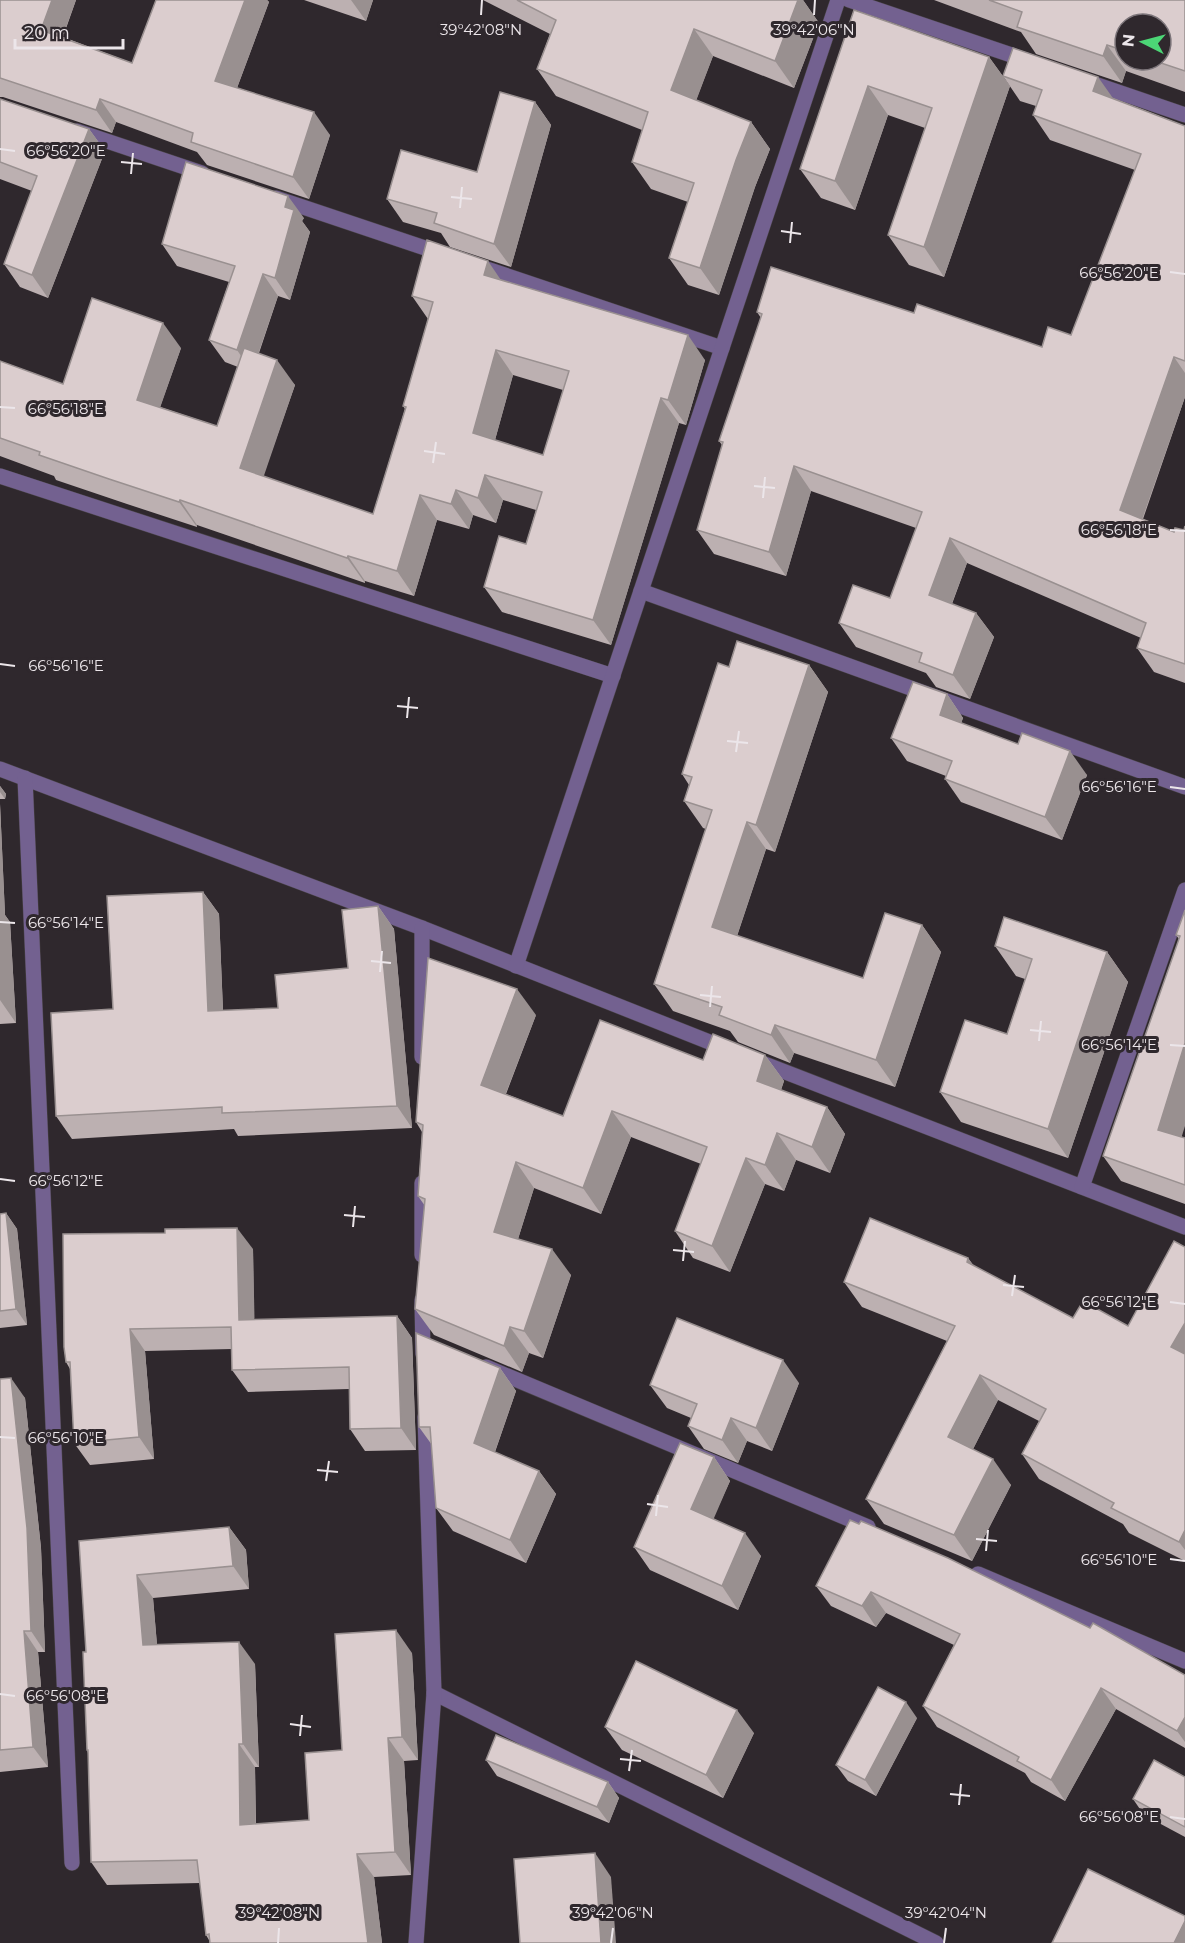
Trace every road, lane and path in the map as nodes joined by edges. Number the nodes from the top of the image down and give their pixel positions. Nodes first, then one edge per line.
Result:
1 (838, 0) edge
2 (849, 0) edge
3 (1040, 65) edge
4 (1073, 76) edge
5 (1185, 115) edge
6 (68, 128) edge
7 (214, 178) edge
8 (260, 193) edge
9 (722, 348) junction
10 (0, 476) edge
11 (641, 591) junction
12 (613, 676) junction
13 (0, 770) edge
14 (25, 778) junction
15 (1185, 787) edge
16 (1185, 890) edge
17 (422, 928) junction
18 (516, 966) junction
19 (422, 1069) edge
20 (422, 1164) edge
21 (1082, 1187) junction
22 (1185, 1227) edge
23 (423, 1364) edge
24 (478, 1364) edge
25 (424, 1399) edge
26 (886, 1535) edge
27 (964, 1568) edge
28 (1185, 1661) edge
29 (434, 1694) junction
30 (72, 1863) dead end
31 (416, 1943) edge
32 (936, 1943) edge

1 - 9 street
2 - 3 street
4 - 5 street
6 - 7 street
8 - 9 street
9 - 11 street
10 - 12 street
11 - 12 street
11 - 15 street
12 - 18 street
13 - 14 street
14 - 17 street
14 - 30 street
16 - 21 street
17 - 18 street
17 - 19 street
18 - 21 street
20 - 23 street
21 - 22 street
24 - 26 street
25 - 29 street
27 - 28 street
29 - 31 street
29 - 32 street

